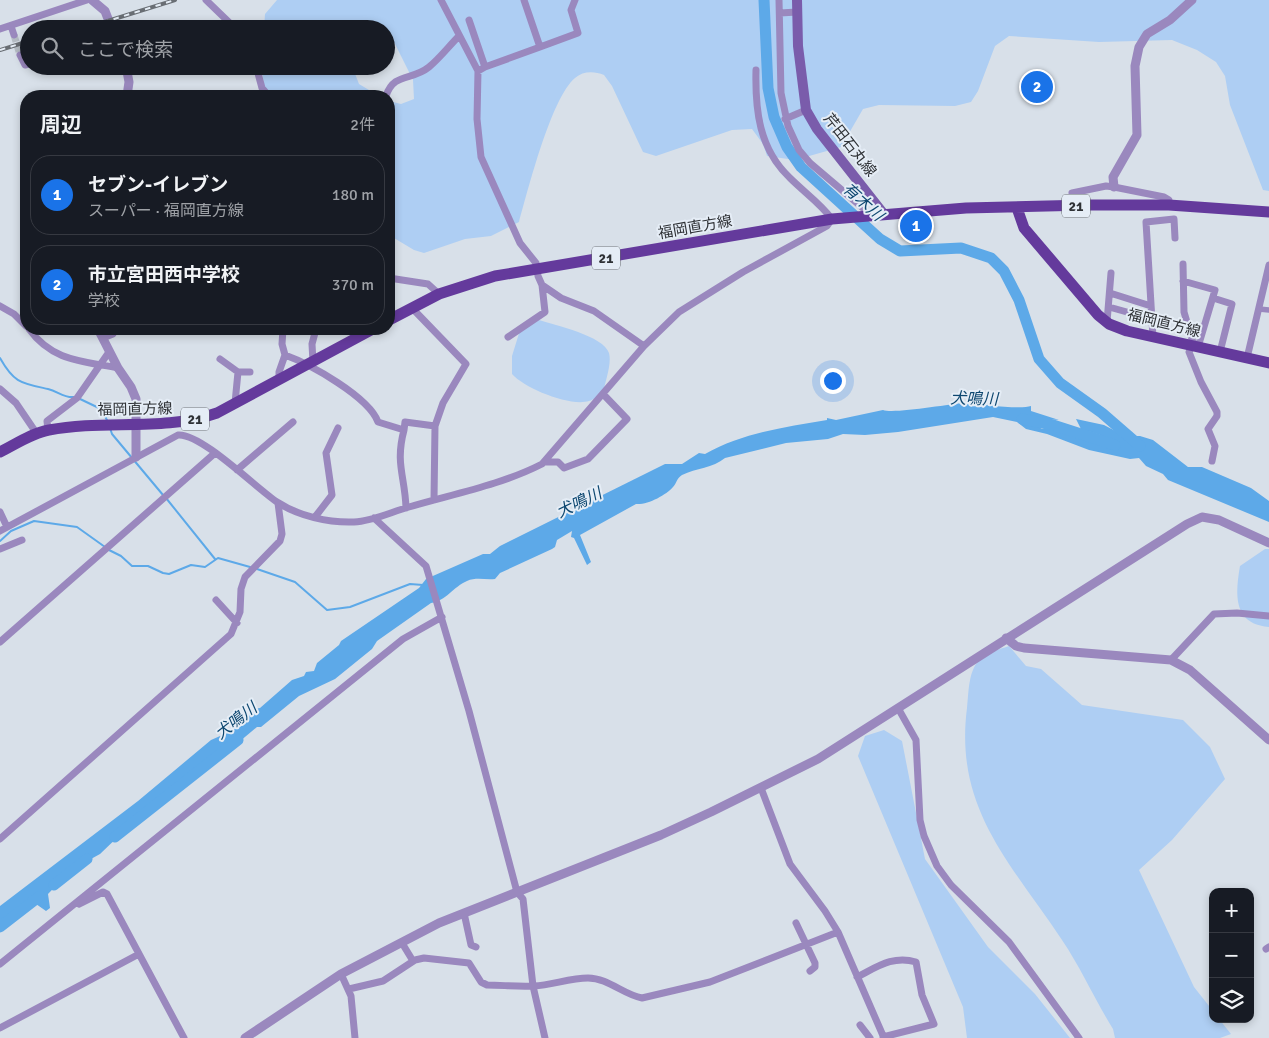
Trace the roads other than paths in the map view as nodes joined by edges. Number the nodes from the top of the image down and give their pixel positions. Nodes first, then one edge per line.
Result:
1 (86, 0) edge
2 (92, 0) edge
3 (206, 0) edge
4 (442, 0) edge
5 (524, 0) edge
6 (575, 0) edge
7 (779, 0) edge
8 (797, 0) edge
9 (1192, 0) edge
10 (797, 12) junction
11 (780, 13) junction
12 (28, 20) edge
13 (108, 20) edge
14 (226, 20) edge
15 (469, 20) dead end
16 (20, 23) edge
17 (11, 26) junction
18 (0, 29) edge
19 (14, 35) tunnel mouth
20 (459, 36) junction
21 (540, 47) junction
22 (482, 69) junction
23 (756, 70) dead end
24 (128, 75) edge
25 (258, 75) edge
26 (128, 90) edge
27 (264, 90) edge
28 (388, 90) edge
29 (806, 110) junction
30 (785, 119) junction
31 (1114, 187) junction
32 (1072, 194) dead end
33 (1169, 205) junction
34 (1017, 208) junction
35 (866, 211) junction
36 (1269, 212) edge
37 (883, 213) junction
38 (835, 218) junction
39 (1175, 238) dead end
40 (1183, 264) dead end
41 (1269, 265) edge
42 (538, 270) junction
43 (1111, 272) dead end
44 (395, 279) edge
45 (1184, 282) junction
46 (542, 285) junction
47 (1110, 293) junction
48 (440, 294) junction
49 (1213, 298) junction
50 (0, 306) edge
51 (1151, 306) junction
52 (1109, 307) junction
53 (412, 308) junction
54 (1259, 308) junction
55 (1269, 310) edge
56 (395, 317) edge
57 (1152, 319) junction
58 (20, 320) edge
59 (1107, 322) junction
60 (34, 335) edge
61 (101, 335) edge
62 (110, 335) edge
63 (283, 335) edge
64 (314, 335) edge
65 (363, 335) edge
66 (508, 337) dead end
67 (1153, 337) junction
68 (103, 338) junction
69 (644, 346) junction
70 (1195, 347) junction
71 (109, 352) junction
72 (1220, 352) junction
73 (285, 355) junction
74 (1247, 358) junction
75 (220, 359) dead end
76 (311, 363) junction
77 (1269, 363) edge
78 (99, 364) junction
79 (118, 368) junction
80 (238, 372) junction
81 (250, 372) dead end
82 (279, 380) junction
83 (0, 388) edge
84 (603, 394) junction
85 (236, 403) junction
86 (293, 422) dead end
87 (136, 424) junction
88 (435, 426) junction
89 (338, 428) dead end
90 (404, 430) junction
91 (43, 432) junction
92 (0, 452) edge
93 (215, 453) junction
94 (136, 457) junction
95 (1212, 461) dead end
96 (544, 462) junction
97 (237, 470) junction
98 (434, 500) junction
99 (278, 503) junction
100 (406, 508) junction
101 (0, 512) edge
102 (315, 517) junction
103 (374, 518) junction
104 (3, 529) edge
105 (22, 540) dead end
106 (1269, 543) edge
107 (0, 549) edge
108 (216, 600) dead end
109 (1269, 616) edge
110 (442, 617) junction
111 (237, 623) junction
112 (1006, 638) junction
113 (0, 642) edge
114 (1171, 660) junction
115 (898, 708) junction
116 (1269, 740) edge
117 (761, 788) junction
118 (0, 839) edge
119 (518, 892) junction
120 (63, 912) junction
121 (464, 913) junction
122 (796, 924) dead end
123 (838, 932) junction
124 (402, 943) junction
125 (806, 946) junction
126 (476, 947) dead end
127 (139, 954) junction
128 (413, 961) junction
129 (0, 964) edge
130 (810, 971) dead end
131 (341, 974) junction
132 (857, 977) junction
133 (533, 986) junction
134 (349, 990) junction
135 (860, 1025) dead end
136 (0, 1028) edge
137 (883, 1037) edge
138 (184, 1038) edge
139 (245, 1038) edge
140 (356, 1038) edge
141 (544, 1038) edge
142 (870, 1038) edge
143 (1080, 1038) edge

1 - 12 street
2 - 13 street
3 - 14 street
4 - 20 street
5 - 21 street
6 - 21 street
7 - 11 street
8 - 10 main road, 芹田石丸線
9 - 31 street
10 - 11 street
10 - 29 main road, 芹田石丸線
11 - 30 street
15 - 22 street
16 - 17 street
17 - 18 street
17 - 19 street
20 - 22 street
20 - 28 street
21 - 22 street
22 - 42 street
23 - 38 street
24 - 26 street
25 - 27 street
29 - 30 street
29 - 37 main road, 芹田石丸線
30 - 35 street
31 - 32 street
31 - 33 street
33 - 34 main road, 福岡直方線 / 21
33 - 36 main road, 福岡直方線 / 21
34 - 37 main road, 福岡直方線 / 21
34 - 59 main road, 福岡直方線
35 - 37 main road, 福岡直方線 / 21
35 - 38 main road, 福岡直方線 / 21
38 - 42 main road, 福岡直方線 / 21
38 - 69 street
39 - 51 street
40 - 45 street
41 - 54 street
42 - 46 street
42 - 48 main road, 福岡直方線 / 21
43 - 47 street
44 - 48 street
45 - 49 street
45 - 70 street
46 - 66 street
46 - 69 street
47 - 51 street
47 - 52 street
48 - 53 main road, 福岡直方線 / 21
49 - 70 street
49 - 72 street
50 - 58 street
51 - 57 street
52 - 57 street
52 - 59 street
53 - 56 main road, 福岡直方線 / 21
53 - 88 street
54 - 55 street
54 - 74 street
57 - 67 street
59 - 67 main road, 福岡直方線
60 - 78 street
61 - 68 street
62 - 68 street
63 - 73 street
64 - 76 street
65 - 76 main road, 福岡直方線 / 21
67 - 70 main road, 福岡直方線
68 - 71 street
69 - 84 street
70 - 72 main road, 福岡直方線
70 - 95 street
71 - 78 street
71 - 79 street
72 - 74 main road, 福岡直方線
73 - 76 street
73 - 82 street
74 - 77 main road, 福岡直方線
75 - 80 street
76 - 82 main road, 福岡直方線 / 21
76 - 90 street
78 - 79 street
78 - 91 street
79 - 87 street
80 - 81 street
80 - 85 street
82 - 85 main road, 福岡直方線 / 21
83 - 91 street
84 - 96 street
84 - 96 street
85 - 87 main road, 福岡直方線 / 21
86 - 97 street
87 - 91 main road, 福岡直方線 / 21
87 - 94 street
88 - 90 street
88 - 98 street
89 - 102 street
90 - 100 street
91 - 92 main road, 福岡直方線 / 21
93 - 94 street
93 - 97 street
93 - 113 street
94 - 104 street
96 - 98 street
97 - 99 street
98 - 100 street
99 - 102 street
99 - 111 street
100 - 103 street
101 - 104 street
102 - 103 street
103 - 110 street
105 - 107 street
106 - 112 street
108 - 111 street
109 - 114 street
110 - 119 street
110 - 120 street
111 - 118 street
112 - 114 street
112 - 115 street
114 - 116 street
115 - 117 street
115 - 143 street
117 - 119 street
117 - 123 street
119 - 121 street
119 - 133 street
120 - 127 street
120 - 129 street
121 - 124 street
121 - 126 street
122 - 125 street
123 - 125 street
123 - 132 street
124 - 128 street
124 - 131 street
125 - 130 street
125 - 133 street
127 - 136 street
127 - 138 street
128 - 133 street
128 - 134 street
131 - 134 street
131 - 139 street
132 - 137 street
132 - 137 street
133 - 141 street
134 - 140 street
135 - 142 street

